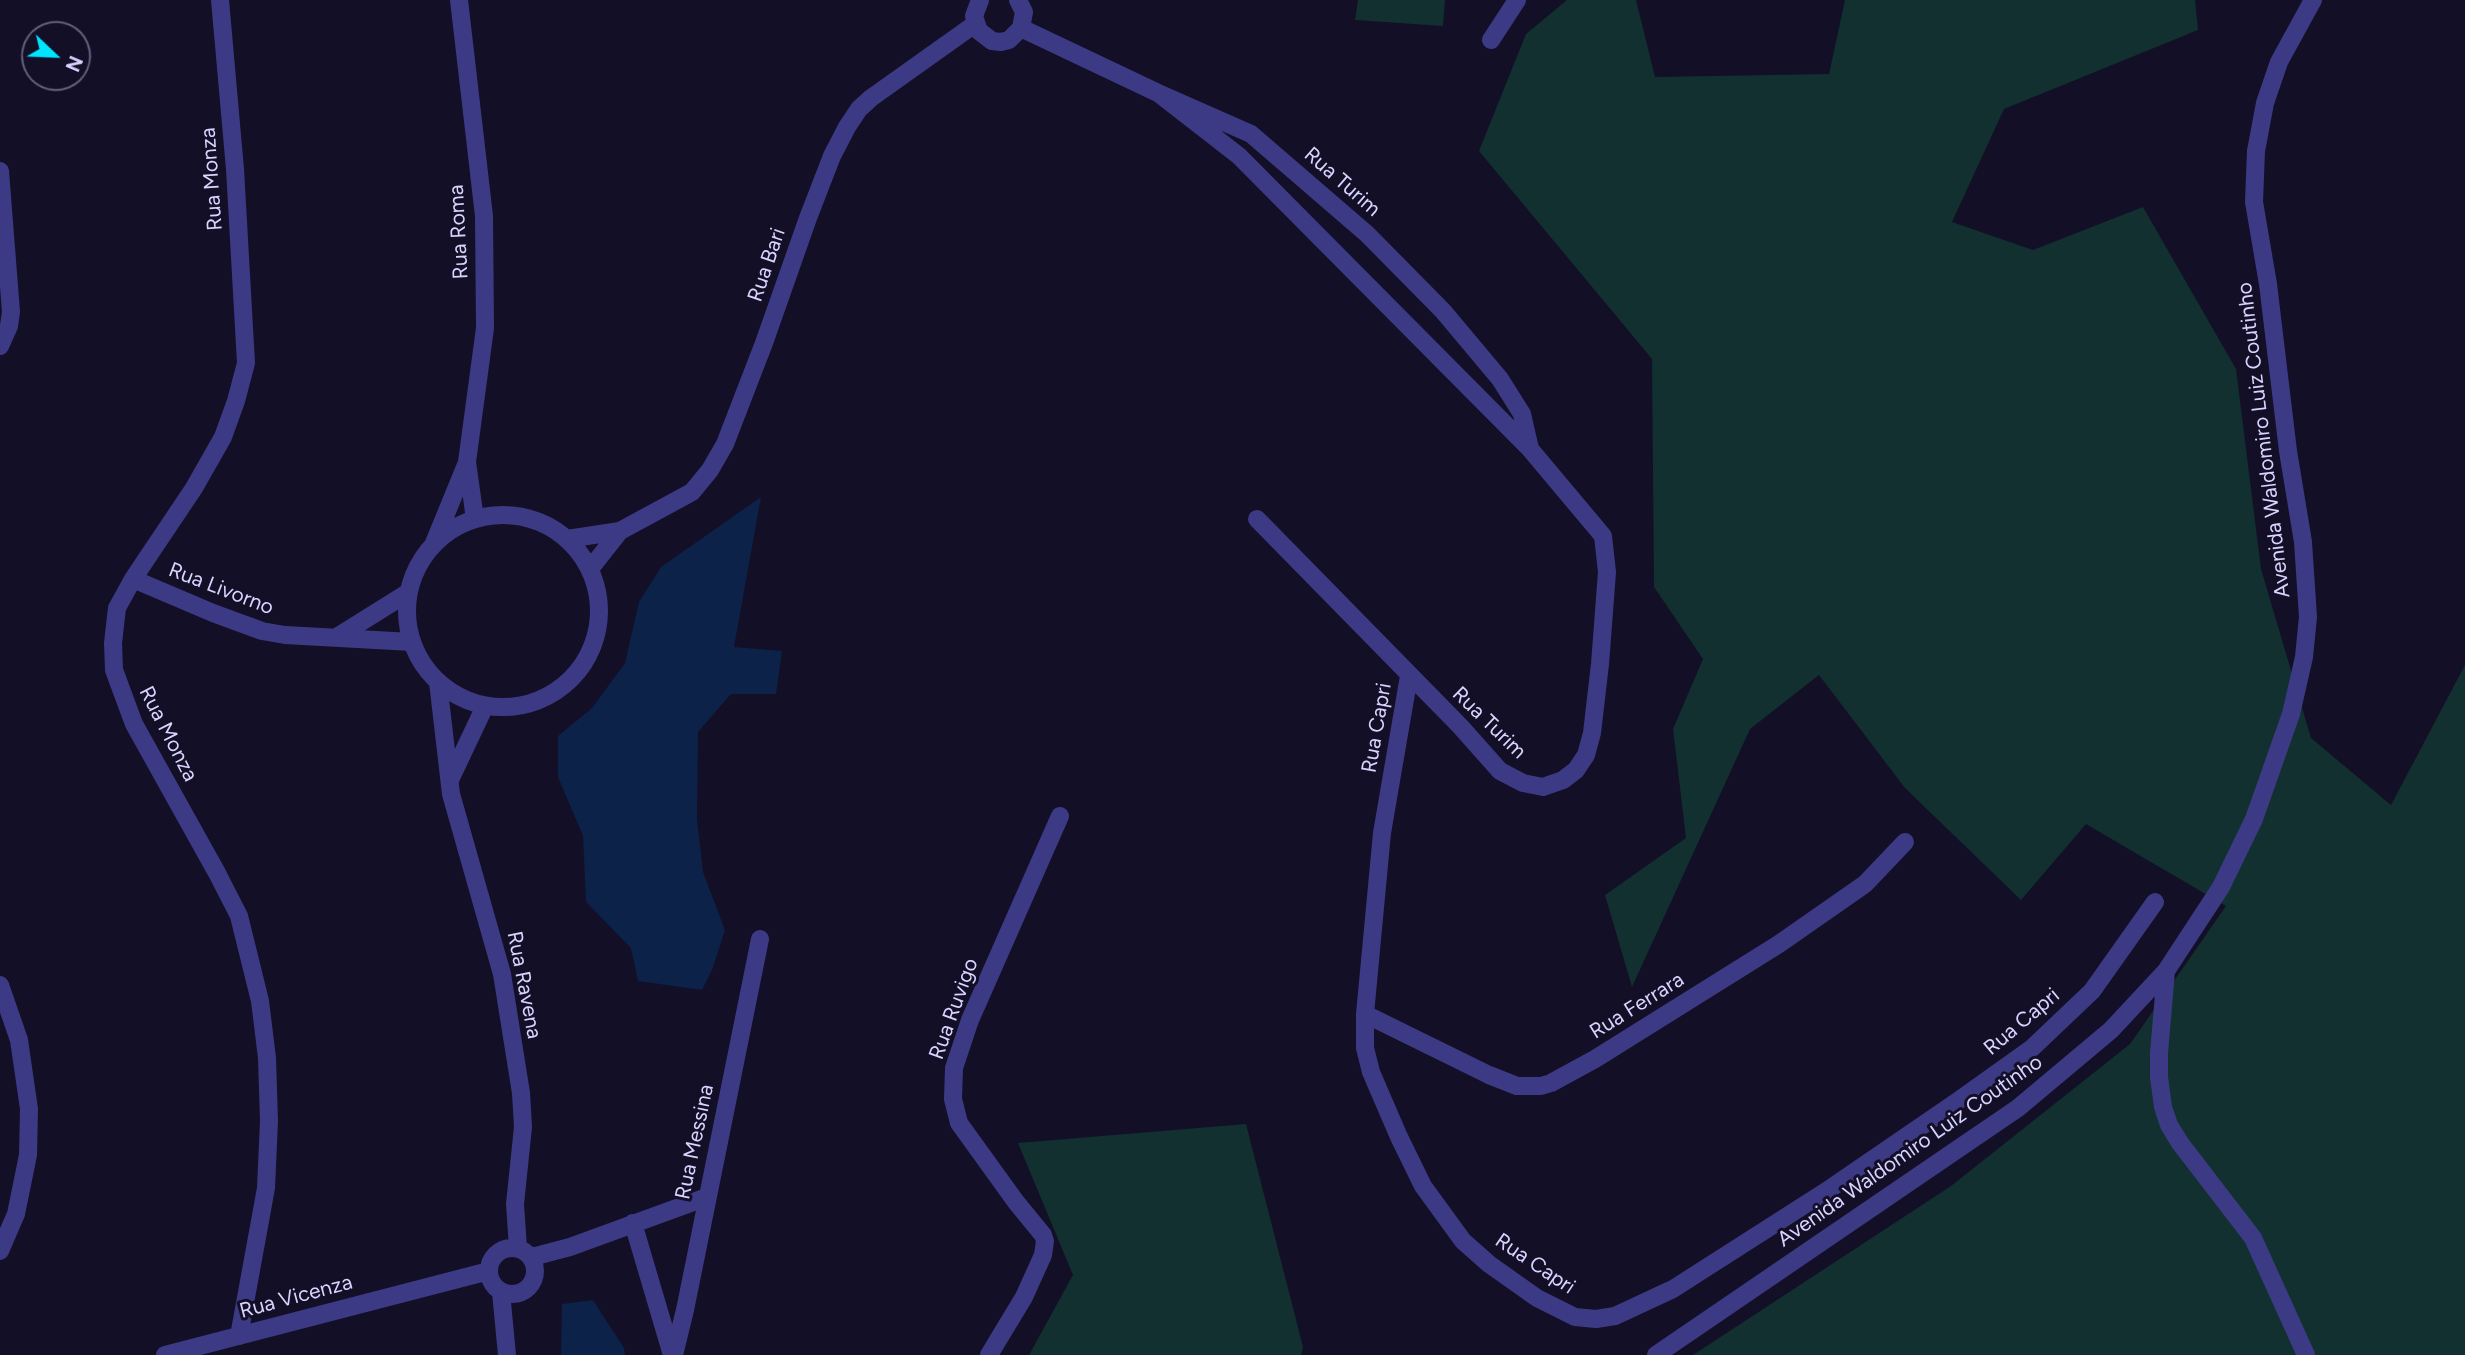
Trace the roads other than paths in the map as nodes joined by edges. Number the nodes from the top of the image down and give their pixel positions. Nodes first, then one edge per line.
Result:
1 (220, 0) edge
2 (459, 0) edge
3 (980, 0) edge
4 (1018, 0) edge
5 (1517, 0) edge
6 (2313, 0) edge
7 (975, 24) junction
8 (1021, 28) junction
9 (1491, 40) dead end
10 (1158, 93) junction
11 (0, 171) edge
12 (0, 346) edge
13 (1530, 449) junction
14 (467, 462) junction
15 (475, 519) junction
16 (1257, 519) dead end
17 (620, 531) junction
18 (567, 539) junction
19 (433, 546) junction
20 (590, 569) junction
21 (133, 579) junction
22 (409, 592) junction
23 (337, 637) junction
24 (412, 642) junction
25 (1409, 676) junction
26 (438, 682) junction
27 (485, 706) junction
28 (450, 780) junction
29 (1060, 816) dead end
30 (1905, 842) dead end
31 (2155, 902) dead end
32 (760, 939) dead end
33 (2166, 971) junction
34 (0, 985) edge
35 (1365, 1014) junction
36 (707, 1197) junction
37 (633, 1223) junction
38 (0, 1251) edge
39 (521, 1256) junction
40 (499, 1285) junction
41 (239, 1336) junction
42 (206, 1349) edge
43 (507, 1350) edge
44 (165, 1355) edge
45 (673, 1355) edge
46 (989, 1355) edge
47 (1656, 1355) edge
48 (2306, 1355) edge

1 - 21 street, Rua Monza
2 - 14 street, Rua Roma
3 - 7 street
4 - 8 street
5 - 9 street
6 - 33 street, Avenida Waldomiro Luiz Coutinho
7 - 8 street
7 - 17 street, Rua Bari
8 - 10 street, Rua Turim
10 - 13 street, Rua Turim
10 - 13 street, Rua Turim
11 - 12 street
13 - 25 street, Rua Turim
14 - 15 street, Rua Roma
14 - 19 street, Rua Roma
15 - 18 street
15 - 19 street
16 - 25 street, Rua Turim
17 - 18 street, Rua Bari
17 - 20 street, Rua Bari
18 - 20 street
19 - 22 street
20 - 27 street
21 - 23 street, Rua Livorno
21 - 41 street, Rua Monza
22 - 23 street
22 - 24 street
23 - 24 street, Rua Livorno
24 - 26 street
25 - 35 street, Rua Capri
26 - 27 street
26 - 28 street, Rua Ravena
27 - 28 street
28 - 39 street, Rua Ravena
29 - 46 street, Rua Ruvigo
30 - 35 street, Rua Ferrara
31 - 35 street, Rua Capri
32 - 36 street, Rua Messina
33 - 47 street, Avenida Waldomiro Luiz Coutinho
33 - 48 street
34 - 38 street
36 - 37 street
36 - 45 street, Rua Messina
37 - 39 street
37 - 45 street
39 - 40 street
39 - 40 street
40 - 41 street, Rua Vicenza
40 - 43 street
41 - 42 street, Rua Vicenza
42 - 44 street, Rua Vicenza

